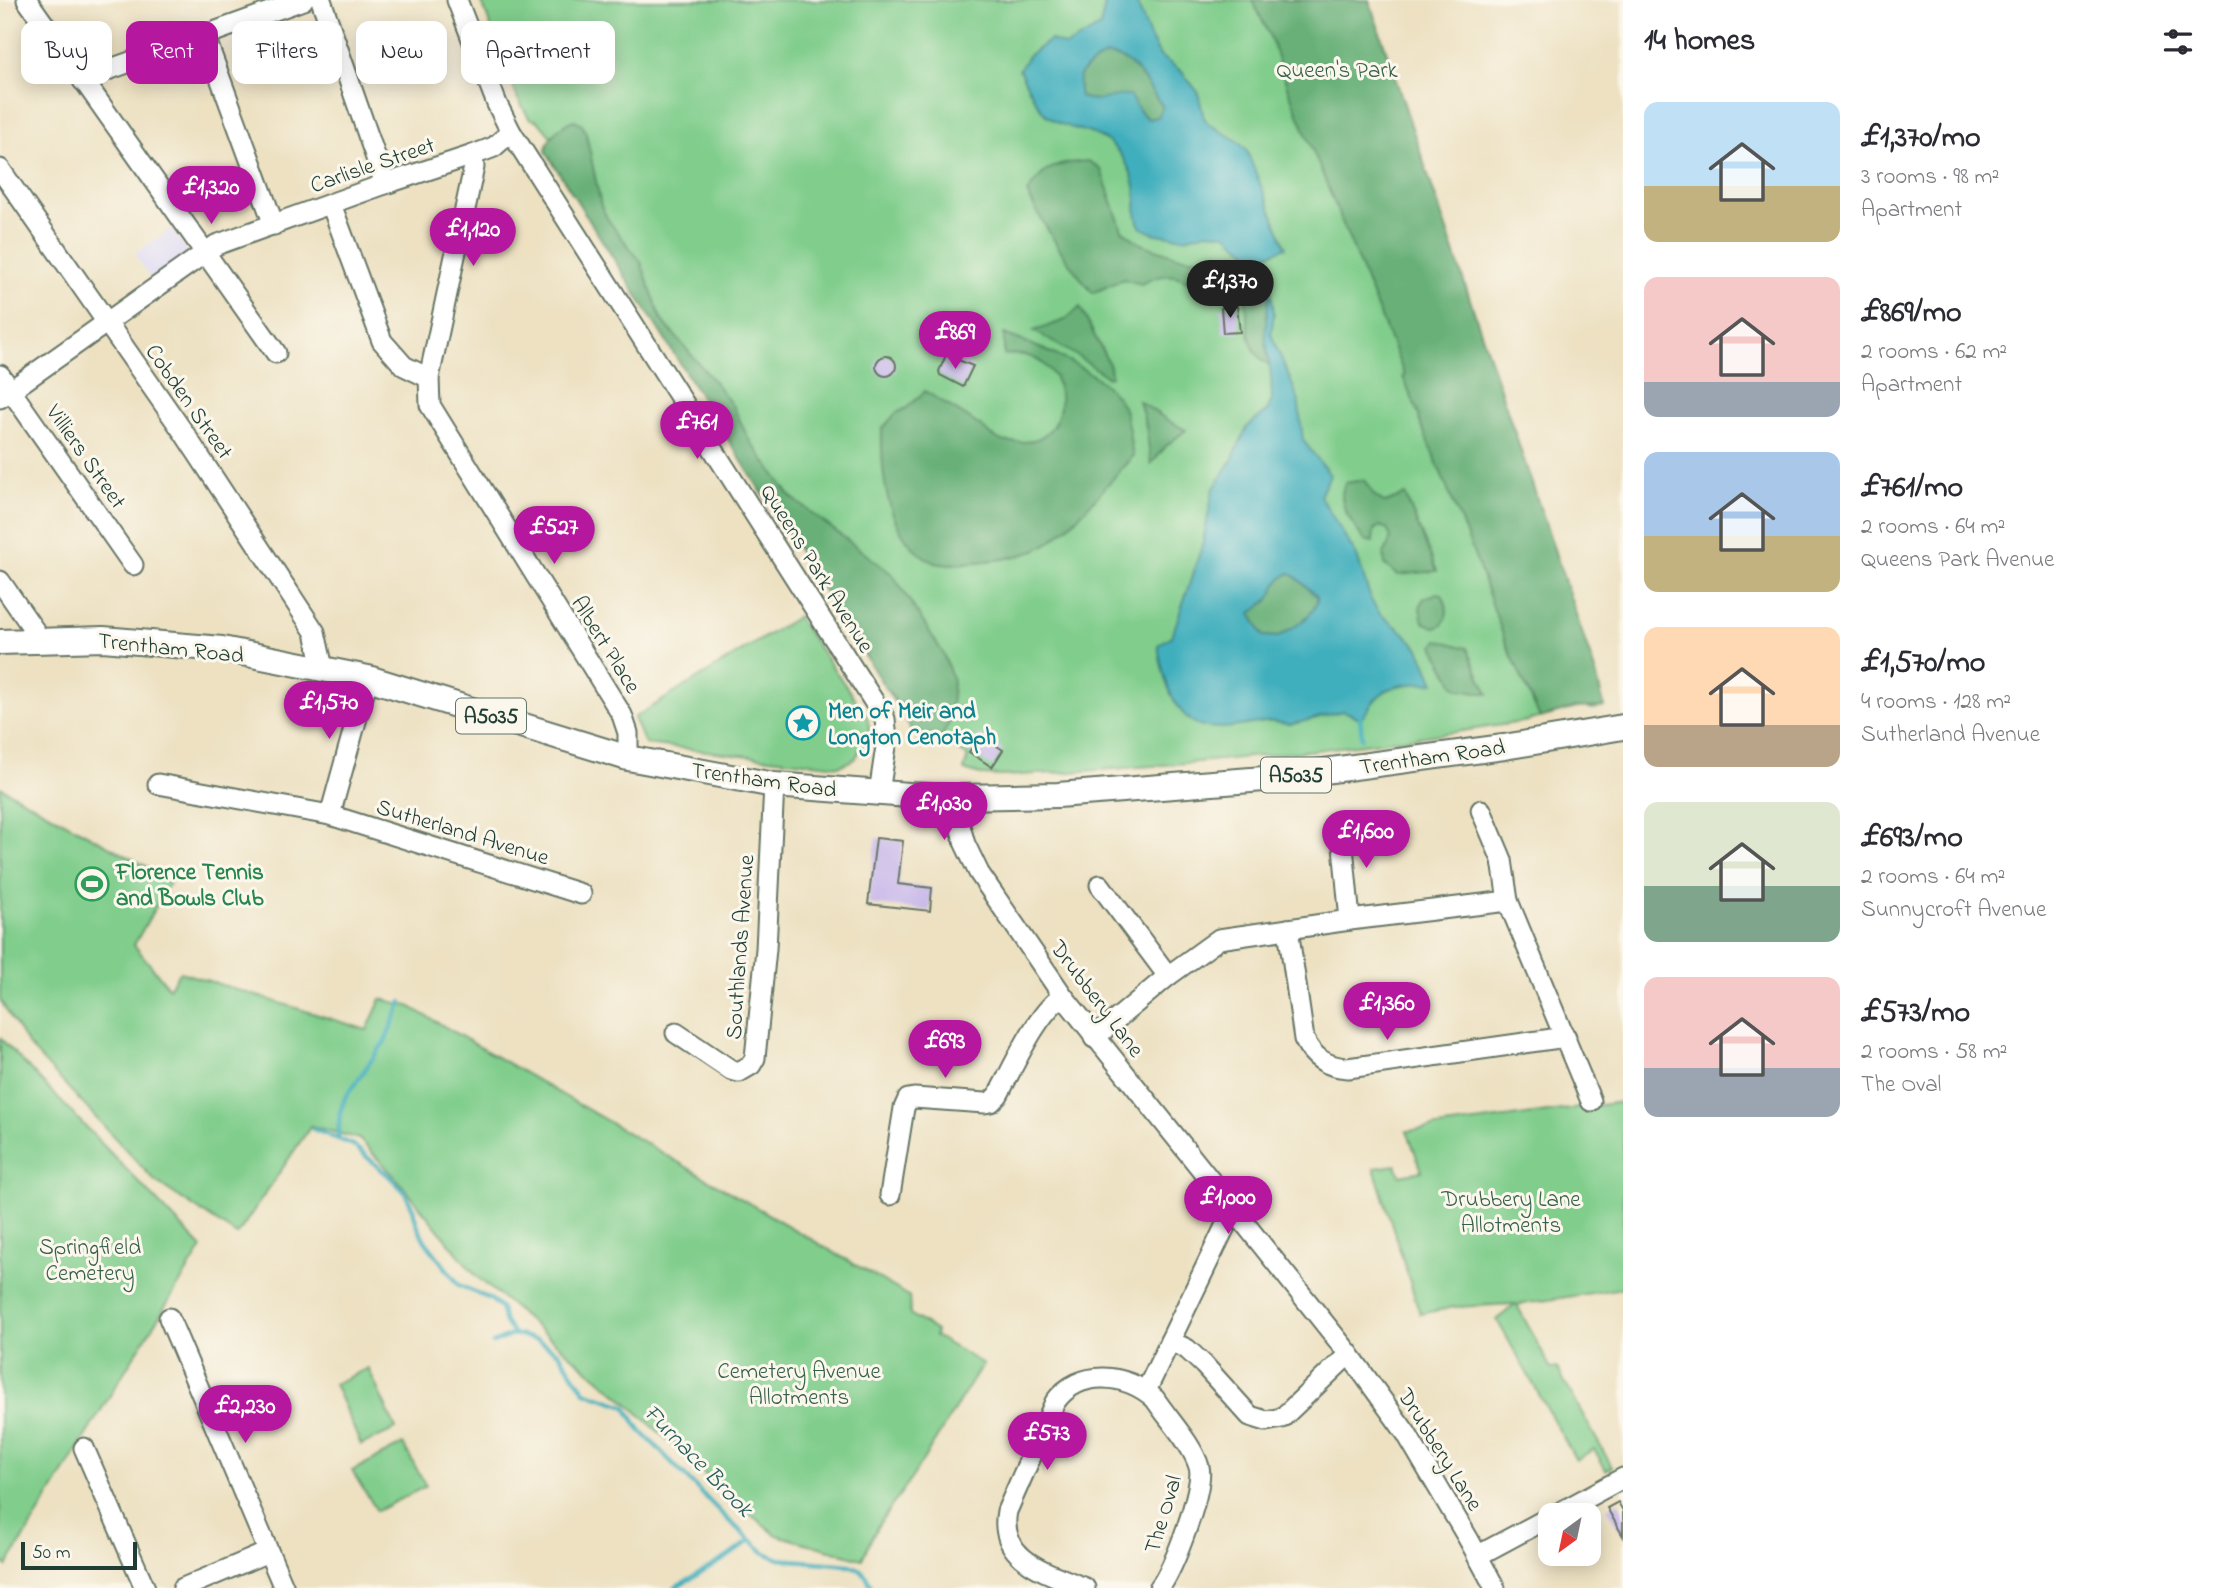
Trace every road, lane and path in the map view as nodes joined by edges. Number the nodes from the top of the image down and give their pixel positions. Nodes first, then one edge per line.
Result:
1 (27, 0) edge
2 (303, 0) edge
3 (321, 0) edge
4 (457, 0) edge
5 (42, 21) edge
6 (218, 32) edge
7 (218, 72) edge
8 (85, 84) edge
9 (511, 132) junction
10 (473, 155) junction
11 (0, 169) edge
12 (385, 184) junction
13 (331, 204) junction
14 (274, 225) junction
15 (204, 253) junction
16 (106, 323) junction
17 (276, 353) dead end
18 (429, 378) junction
19 (4, 388) edge
20 (134, 565) dead end
21 (0, 581) edge
22 (41, 640) junction
23 (0, 642) edge
24 (323, 668) junction
25 (368, 678) junction
26 (1623, 727) edge
27 (628, 758) junction
28 (158, 783) dead end
29 (774, 785) junction
30 (879, 793) junction
31 (957, 797) junction
32 (1482, 809) dead end
33 (330, 815) junction
34 (1340, 824) dead end
35 (1100, 884) dead end
36 (581, 894) dead end
37 (1508, 901) junction
38 (1350, 920) junction
39 (1288, 929) junction
40 (1168, 976) junction
41 (1063, 996) junction
42 (677, 1033) dead end
43 (1566, 1037) junction
44 (1094, 1038) junction
45 (1589, 1101) dead end
46 (890, 1195) dead end
47 (1233, 1210) junction
48 (169, 1318) dead end
49 (1179, 1345) junction
50 (1349, 1354) junction
51 (1146, 1391) junction
52 (84, 1448) dead end
53 (1623, 1478) edge
54 (1576, 1503) edge
55 (1538, 1523) edge
56 (268, 1552) junction
57 (1477, 1556) junction
58 (145, 1588) edge
59 (183, 1588) edge
60 (284, 1588) edge
61 (1085, 1588) edge
62 (1159, 1588) edge
63 (1495, 1588) edge

1 - 5 street
2 - 6 street
3 - 12 street
4 - 9 street, Queens Park Avenue
7 - 14 street
8 - 15 street
9 - 10 street, Carlisle Street
9 - 30 street, Queens Park Avenue
10 - 12 street, Carlisle Street
10 - 18 street
11 - 16 street, Cobden Street
12 - 13 street, Carlisle Street
13 - 14 street, Carlisle Street
13 - 18 street
14 - 15 street, Carlisle Street
15 - 16 street, Carlisle Street
15 - 17 street
16 - 19 street, Carlisle Street
16 - 24 street, Cobden Street
18 - 27 street, Albert Place
19 - 20 street, Villiers Street
21 - 22 street
22 - 23 main road, Trentham Road / A5035
22 - 24 main road, Trentham Road / A5035
24 - 25 main road, Trentham Road / A5035
25 - 27 main road, Trentham Road / A5035
25 - 33 street
26 - 31 main road, Trentham Road / A5035
27 - 29 main road, Trentham Road / A5035
28 - 33 street, Sutherland Avenue
29 - 30 main road, Trentham Road / A5035
29 - 42 street, Southlands Avenue
30 - 31 main road, Trentham Road / A5035
31 - 41 street, Drubbery Lane
32 - 37 street
33 - 36 street, Sutherland Avenue
34 - 38 street
35 - 40 street
37 - 38 street
37 - 43 street
38 - 39 street
39 - 40 street
39 - 43 street
40 - 44 street
41 - 44 street, Drubbery Lane
41 - 46 street
43 - 45 street
44 - 47 street, Drubbery Lane
47 - 49 street
47 - 50 street, Drubbery Lane
48 - 56 street
49 - 50 street
49 - 51 street
50 - 57 street, Drubbery Lane
51 - 61 street
51 - 62 street, The Oval
52 - 58 street
53 - 54 street
55 - 57 street
56 - 59 street
56 - 60 street
57 - 63 street, Drubbery Lane

